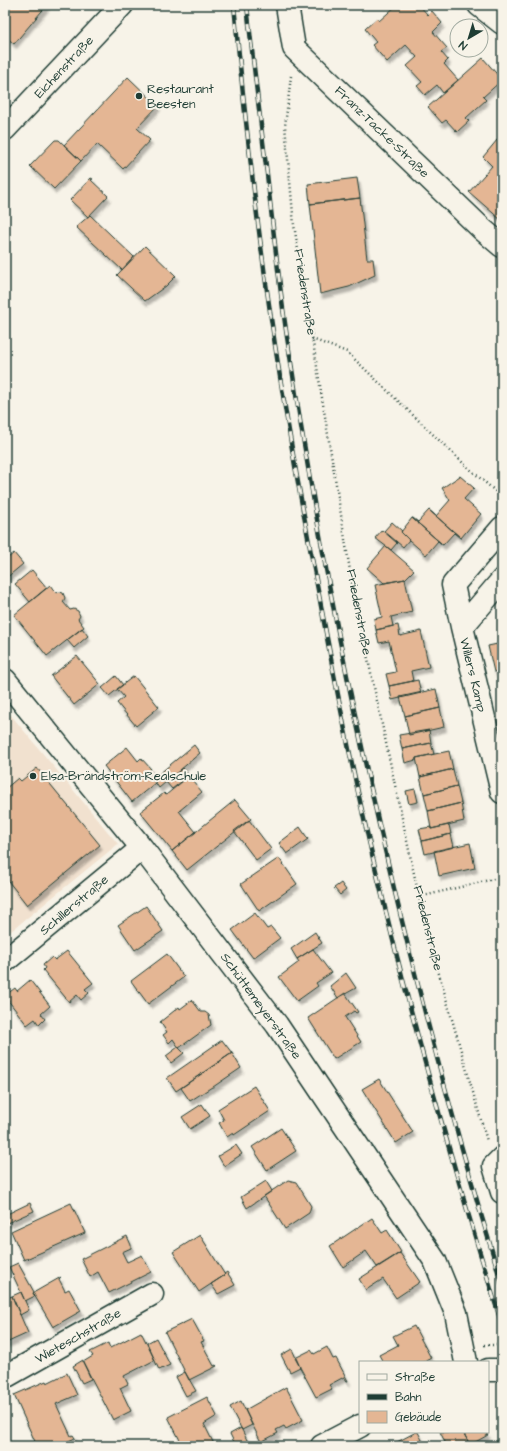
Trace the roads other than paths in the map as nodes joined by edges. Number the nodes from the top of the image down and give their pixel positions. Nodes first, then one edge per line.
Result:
1 (122, 5) edge
2 (287, 5) edge
3 (479, 5) edge
4 (502, 23) edge
5 (5, 129) edge
6 (502, 246) edge
7 (502, 528) edge
8 (502, 580) edge
9 (462, 627) junction
10 (5, 680) edge
11 (502, 792) edge
12 (142, 848) junction
13 (5, 961) edge
14 (498, 1162) edge
15 (502, 1192) edge
16 (152, 1294) dead end
17 (466, 1361) edge
18 (489, 1370) edge
19 (502, 1370) edge
20 (5, 1377) edge
21 (359, 1427) edge
22 (322, 1446) edge

1 - 5 street, Eichenstraße
2 - 6 street, Franz-Tacke-Straße
3 - 4 street
7 - 9 street, Willers Kamp
8 - 9 street, Willers Kamp
9 - 11 street, Willers Kamp
10 - 12 street, Schüttemeyerstraße
12 - 13 street, Schillerstraße
12 - 17 street, Schüttemeyerstraße
14 - 15 street
16 - 20 street, Wieteschstraße
18 - 19 street
21 - 22 street

